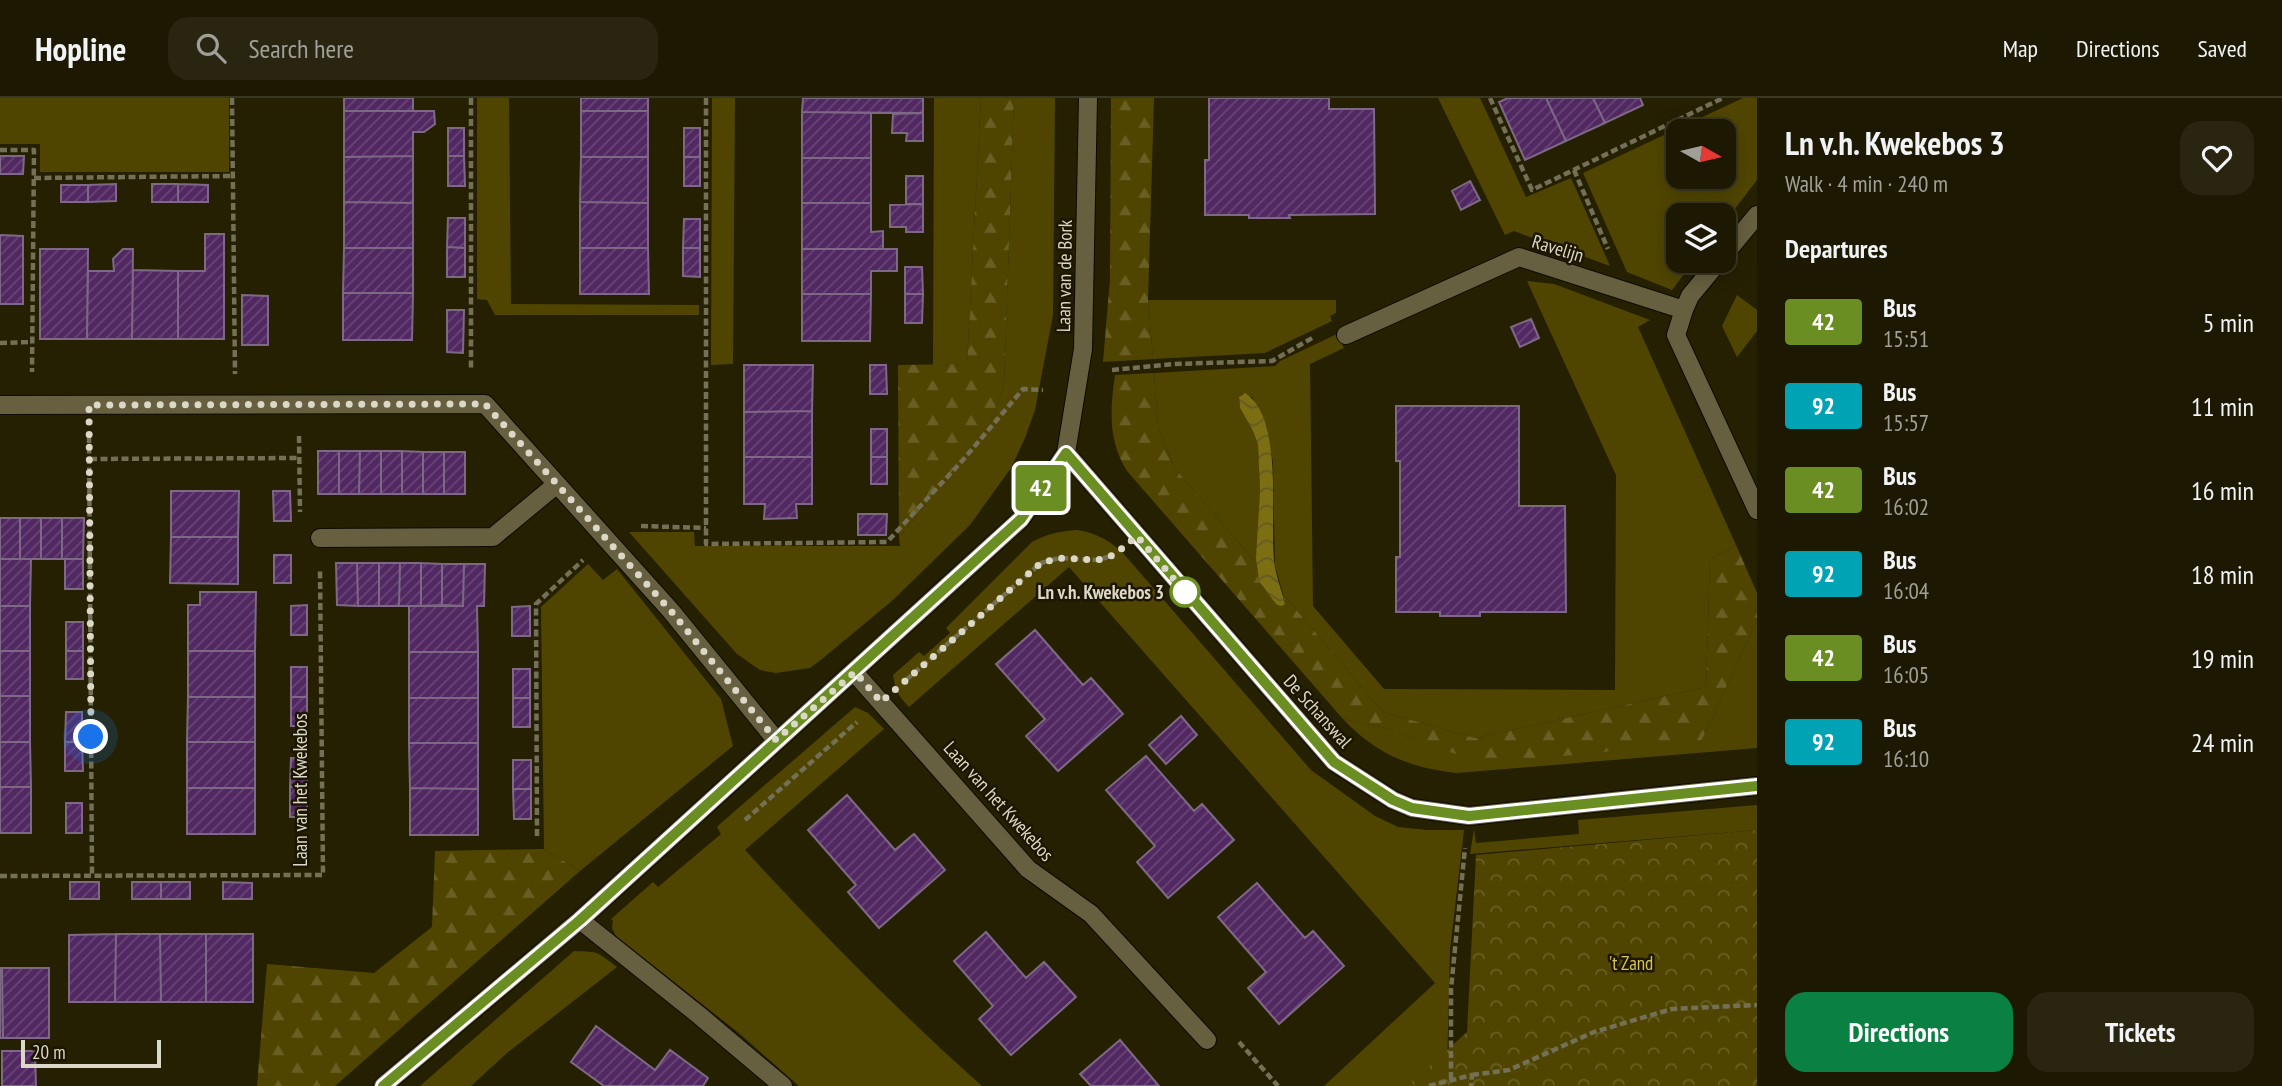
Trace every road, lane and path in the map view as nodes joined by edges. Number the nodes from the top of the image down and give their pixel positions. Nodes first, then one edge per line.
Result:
1 (232, 98) edge
2 (471, 98) edge
3 (706, 98) edge
4 (1088, 98) edge
5 (1490, 98) edge
6 (1723, 98) edge
7 (0, 150) edge
8 (1574, 170) junction
9 (232, 176) junction
10 (34, 178) junction
11 (1757, 215) edge
12 (1736, 240) edge
13 (1709, 273) edge
14 (1626, 291) junction
15 (1685, 310) junction
16 (1346, 335) joint
17 (0, 342) edge
18 (32, 342) junction
19 (1109, 370) dead end
20 (1075, 398) junction
21 (471, 403) junction
22 (236, 404) junction
23 (298, 404) junction
24 (0, 405) edge
25 (32, 405) junction
26 (89, 405) junction
27 (1066, 453) junction
28 (299, 458) junction
29 (89, 459) junction
30 (557, 484) junction
31 (1757, 510) edge
32 (706, 528) junction
33 (1137, 536) junction
34 (320, 538) junction
35 (605, 539) junction
36 (855, 672) junction
37 (881, 702) junction
38 (776, 740) junction
39 (794, 777) dead end
40 (1757, 786) edge
41 (1469, 816) junction
42 (537, 836) dead end
43 (0, 876) edge
44 (92, 876) junction
45 (580, 920) junction
46 (1757, 1005) edge
47 (1207, 1040) joint
48 (1472, 1075) junction
49 (1451, 1079) junction
50 (383, 1086) edge
51 (783, 1086) edge
52 (1278, 1086) edge
53 (1429, 1086) edge
54 (1471, 1086) edge

1 - 9 path
2 - 21 path
3 - 32 path
4 - 20 street, Laan van de Bork
5 - 8 path
6 - 8 path
7 - 10 path
8 - 14 path
9 - 10 path
9 - 22 path
10 - 18 path
11 - 12 street
13 - 15 street
14 - 15 street, Ravelijn
14 - 16 street, Ravelijn
15 - 31 street
16 - 19 path
17 - 18 path
18 - 25 path
20 - 27 street, Laan van de Bork
20 - 32 path
21 - 23 street
21 - 30 street
22 - 23 street
22 - 26 street
23 - 28 path
24 - 25 street
25 - 26 street
26 - 29 path
27 - 33 street, De Schanswal
27 - 36 street
28 - 29 path
28 - 34 path
29 - 44 path
30 - 34 street
30 - 35 street
32 - 35 path
33 - 37 path
33 - 41 street, De Schanswal
34 - 44 path, Laan van het Kwekebos
35 - 38 street
35 - 42 path
36 - 37 street, Laan van het Kwekebos
36 - 38 street
37 - 39 path
37 - 47 street, Laan van het Kwekebos
38 - 45 street
40 - 41 street, De Schanswal
41 - 49 path
43 - 44 path, Laan van het Kwekebos
45 - 50 street
45 - 51 street
46 - 48 path
47 - 52 path
48 - 49 path
48 - 54 path
49 - 53 path

